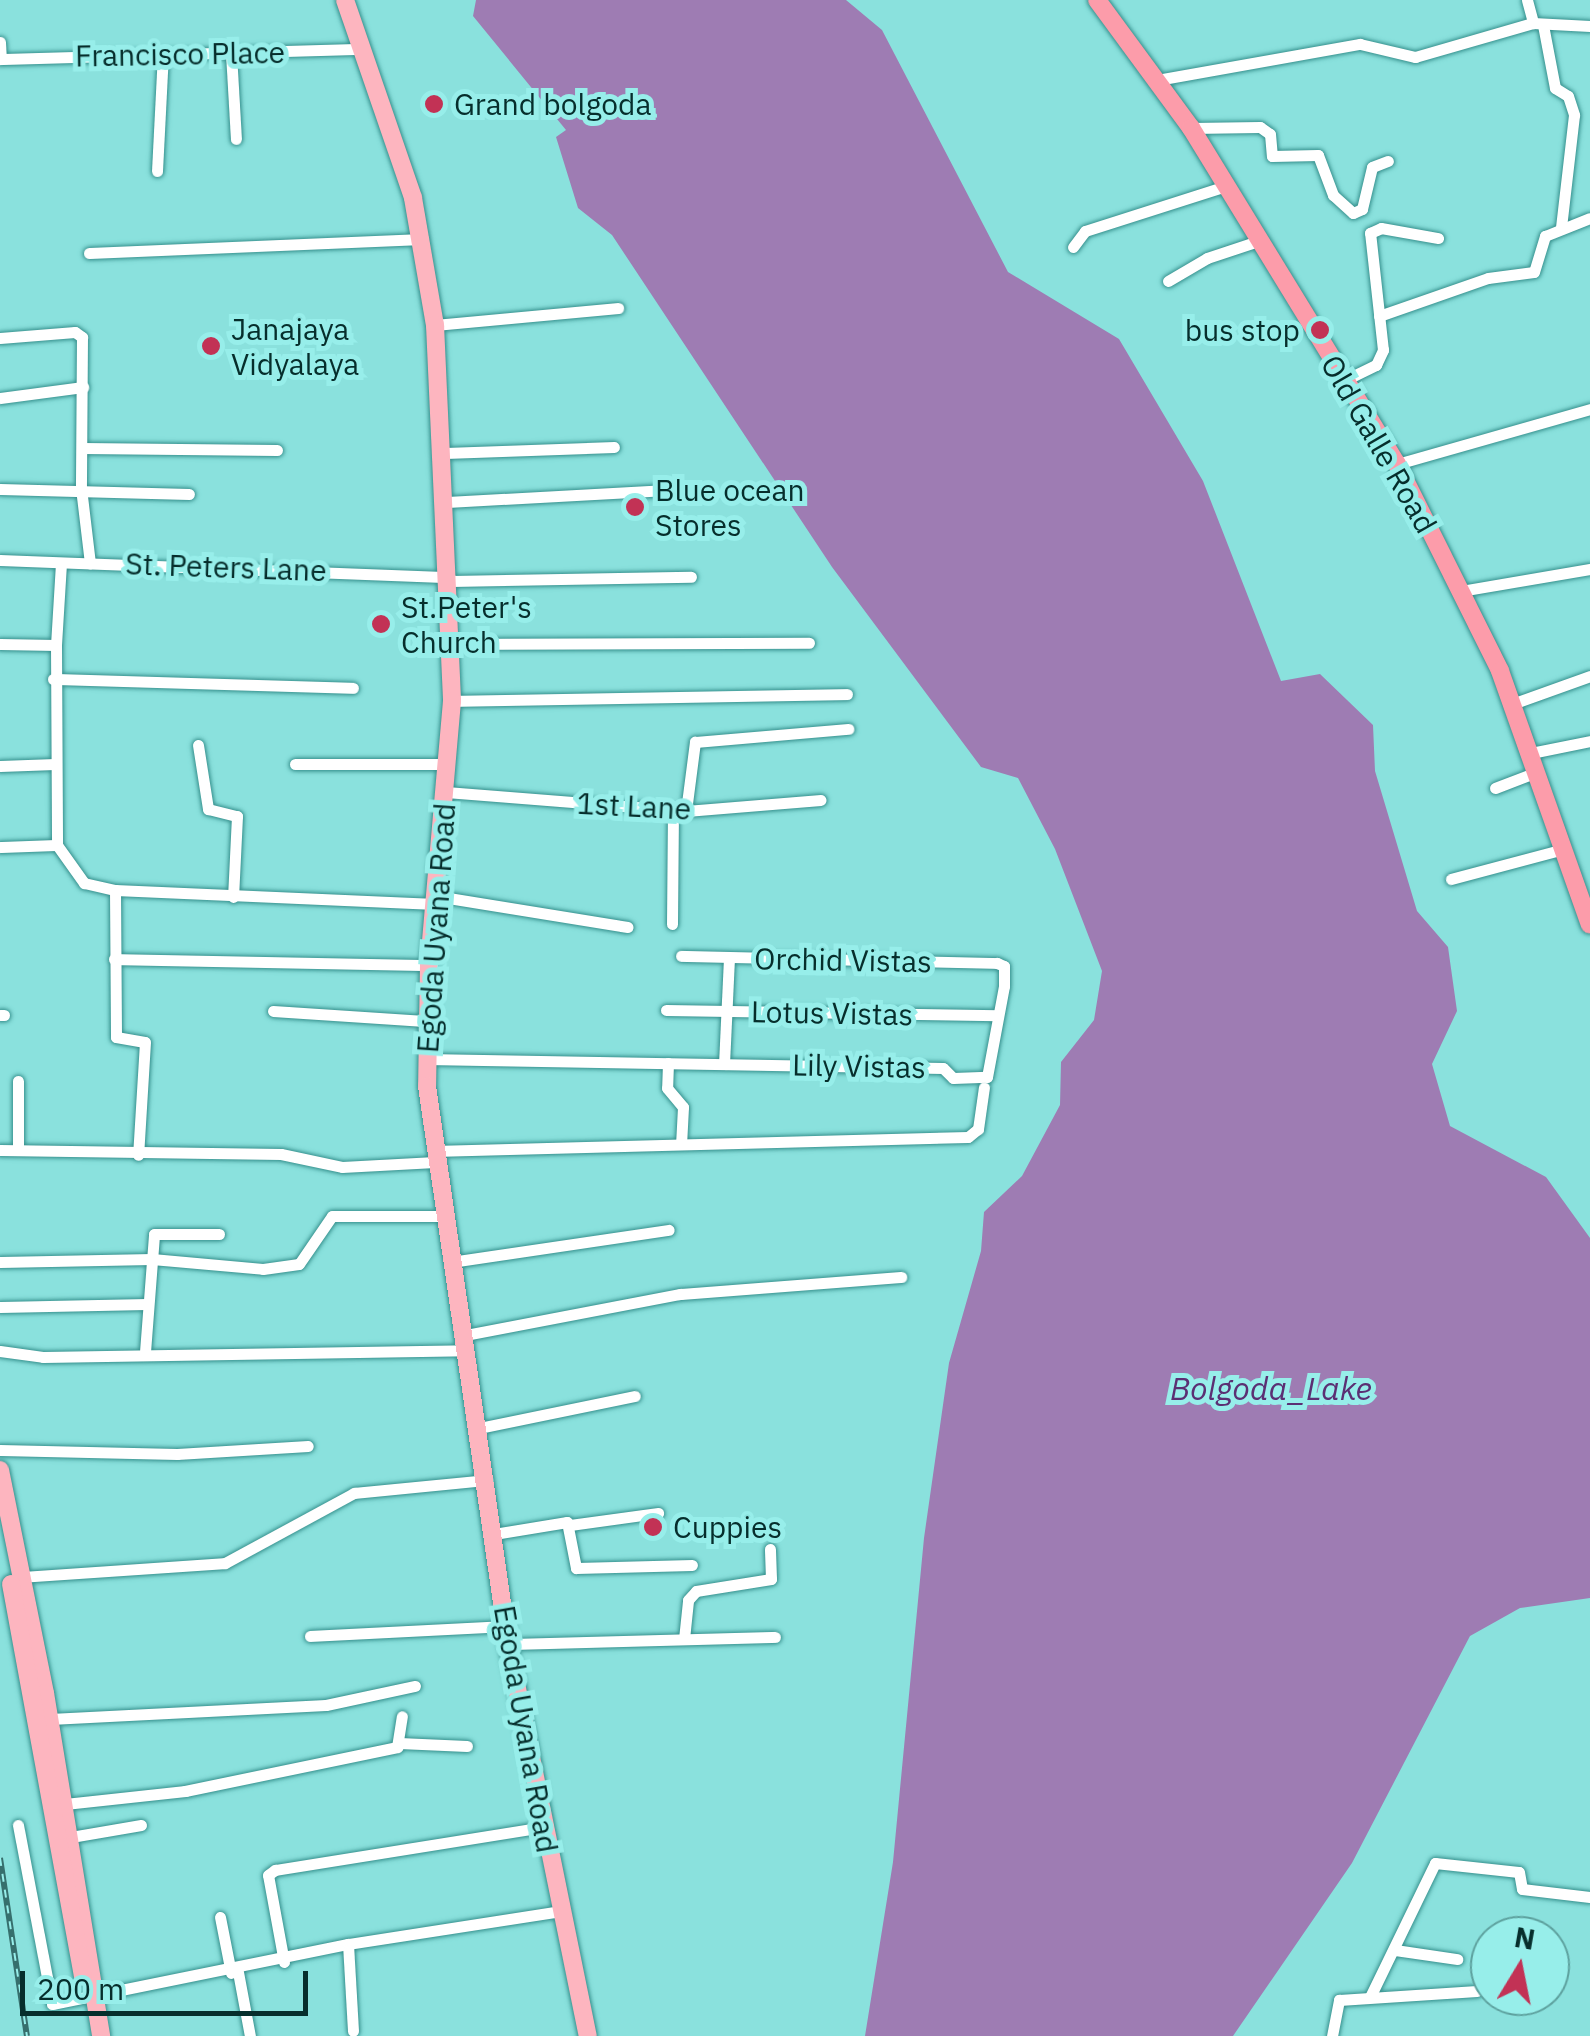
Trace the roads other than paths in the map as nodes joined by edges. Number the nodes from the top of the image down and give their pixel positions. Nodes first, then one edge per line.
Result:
1 (345, 0) edge
2 (1097, 0) edge
3 (1527, 0) edge
4 (1538, 24) junction
5 (1590, 26) edge
6 (0, 42) edge
7 (360, 49) junction
8 (230, 53) junction
9 (163, 54) junction
10 (0, 59) edge
11 (1157, 80) junction
12 (1190, 128) junction
13 (236, 139) dead end
14 (1388, 161) dead end
15 (158, 171) dead end
16 (1226, 186) junction
17 (1362, 209) junction
18 (1590, 218) edge
19 (1561, 228) junction
20 (1374, 229) junction
21 (423, 238) junction
22 (1438, 238) dead end
23 (1258, 241) junction
24 (1073, 247) dead end
25 (89, 253) dead end
26 (1168, 281) dead end
27 (618, 308) dead end
28 (1379, 316) junction
29 (435, 325) junction
30 (0, 338) edge
31 (1342, 381) junction
32 (83, 388) junction
33 (0, 398) edge
34 (1590, 409) edge
35 (614, 446) dead end
36 (82, 448) junction
37 (276, 450) dead end
38 (445, 453) junction
39 (1396, 464) junction
40 (81, 488) junction
41 (0, 489) edge
42 (672, 490) dead end
43 (189, 494) dead end
44 (447, 502) junction
45 (0, 560) edge
46 (61, 563) junction
47 (90, 563) junction
48 (1590, 569) edge
49 (691, 577) dead end
50 (451, 579) junction
51 (1461, 592) junction
52 (809, 643) dead end
53 (0, 644) edge
54 (451, 644) junction
55 (56, 645) junction
56 (1590, 676) edge
57 (53, 678) junction
58 (353, 688) dead end
59 (848, 694) dead end
60 (452, 701) junction
61 (1512, 704) junction
62 (848, 729) dead end
63 (1590, 741) edge
64 (198, 745) dead end
65 (1531, 753) junction
66 (55, 764) junction
67 (295, 764) dead end
68 (448, 764) junction
69 (0, 766) edge
70 (1537, 772) junction
71 (1495, 788) dead end
72 (446, 792) junction
73 (821, 800) dead end
74 (680, 810) junction
75 (58, 845) junction
76 (0, 847) edge
77 (1564, 849) junction
78 (1450, 879) dead end
79 (115, 890) junction
80 (233, 897) junction
81 (436, 900) junction
82 (672, 924) dead end
83 (1590, 924) edge
84 (628, 927) dead end
85 (681, 956) dead end
86 (729, 958) junction
87 (114, 959) junction
88 (429, 966) junction
89 (666, 1010) dead end
90 (273, 1011) dead end
91 (727, 1011) junction
92 (998, 1015) junction
93 (425, 1021) junction
94 (425, 1059) junction
95 (668, 1063) junction
96 (724, 1064) junction
97 (18, 1081) dead end
98 (986, 1082) junction
99 (682, 1144) junction
100 (18, 1149) junction
101 (0, 1150) edge
102 (138, 1155) junction
103 (434, 1156) junction
104 (443, 1216) junction
105 (669, 1230) dead end
106 (219, 1234) dead end
107 (156, 1260) junction
108 (0, 1262) edge
109 (452, 1262) junction
110 (901, 1277) dead end
111 (147, 1304) junction
112 (0, 1307) edge
113 (467, 1343) junction
114 (0, 1351) edge
115 (145, 1352) junction
116 (635, 1396) dead end
117 (479, 1428) junction
118 (308, 1446) dead end
119 (0, 1450) edge
120 (0, 1470) edge
121 (487, 1480) junction
122 (658, 1513) dead end
123 (570, 1525) junction
124 (0, 1526) edge
125 (494, 1534) junction
126 (770, 1549) dead end
127 (692, 1565) dead end
128 (22, 1577) junction
129 (507, 1635) junction
130 (310, 1636) dead end
131 (775, 1637) dead end
132 (684, 1639) junction
133 (415, 1686) dead end
134 (402, 1716) dead end
135 (50, 1719) junction
136 (399, 1743) junction
137 (467, 1746) dead end
138 (65, 1804) junction
139 (18, 1826) dead end
140 (141, 1826) dead end
141 (544, 1827) junction
142 (71, 1837) junction
143 (1590, 1897) edge
144 (560, 1911) junction
145 (220, 1918) dead end
146 (348, 1944) junction
147 (1396, 1950) junction
148 (1457, 1960) dead end
149 (284, 1962) junction
150 (235, 1972) junction
151 (1470, 1991) edge
152 (93, 1996) junction
153 (1370, 1997) junction
154 (353, 2031) dead end
155 (90, 2036) edge
156 (101, 2036) edge
157 (250, 2036) edge
158 (588, 2036) edge
159 (1332, 2036) edge

1 - 7 main road, Egoda Uyana Road
2 - 11 highway, Old Galle Road
3 - 4 street
4 - 5 street
4 - 11 street
4 - 19 street
6 - 10 street
7 - 8 street, Francisco Place
7 - 21 main road, Egoda Uyana Road
8 - 9 street, Francisco Place
8 - 13 street
9 - 10 street, Francisco Place
9 - 15 street
11 - 12 highway, Old Galle Road
12 - 16 highway, Old Galle Road
12 - 17 street
14 - 17 street
16 - 23 highway, Old Galle Road
16 - 24 street
17 - 20 street
18 - 19 street
19 - 28 street
20 - 22 street
20 - 28 street
21 - 25 street
21 - 29 main road, Egoda Uyana Road
23 - 26 street
23 - 31 highway, Old Galle Road
27 - 29 street
28 - 31 street
29 - 38 main road, Egoda Uyana Road
30 - 32 street
31 - 39 highway, Old Galle Road
32 - 33 street
32 - 36 street
34 - 39 street
35 - 38 street
36 - 37 street
36 - 40 street
38 - 44 main road, Egoda Uyana Road
39 - 51 highway, Old Galle Road
40 - 41 street
40 - 43 street
40 - 47 street
42 - 44 street
44 - 50 main road, Egoda Uyana Road
45 - 46 street, St. Peters Lane
46 - 47 street, St. Peters Lane
46 - 55 street
47 - 50 street, St. Peters Lane
48 - 51 street
49 - 50 street, St. Peters Lane
50 - 54 main road, Egoda Uyana Road
51 - 61 highway, Old Galle Road
52 - 54 street
53 - 55 street
54 - 60 main road, Egoda Uyana Road
55 - 57 street
56 - 61 street
57 - 58 street
57 - 66 street
59 - 60 street
60 - 68 main road, Egoda Uyana Road
61 - 65 highway, Old Galle Road
62 - 74 street
63 - 65 street
64 - 80 street
65 - 70 highway, Old Galle Road
66 - 69 street
66 - 75 street
67 - 68 street
68 - 72 main road, Egoda Uyana Road
70 - 71 street
70 - 77 highway, Old Galle Road
72 - 74 street, 1st Lane
72 - 81 main road, Egoda Uyana Road
73 - 74 street, 1st Lane
74 - 82 street
75 - 76 street
75 - 79 street
77 - 78 street
77 - 83 highway, Old Galle Road
79 - 80 street
79 - 87 street
80 - 81 street
81 - 84 street
81 - 88 main road, Egoda Uyana Road
85 - 86 street, Orchid Vistas
86 - 91 street
86 - 92 street, Orchid Vistas
87 - 88 street
87 - 102 street
88 - 93 main road, Egoda Uyana Road
89 - 91 street, Lotus Vistas
90 - 93 street
91 - 92 street, Lotus Vistas
91 - 96 street
92 - 98 street
93 - 94 main road, Egoda Uyana Road
94 - 95 street, Lily Vistas
94 - 103 main road, Egoda Uyana Road
95 - 96 street, Lily Vistas
95 - 99 street
96 - 98 street, Lily Vistas
97 - 100 street
98 - 99 street
99 - 103 street
100 - 101 street
100 - 102 street
102 - 103 street
103 - 104 main road, Egoda Uyana Road
104 - 107 street
104 - 109 main road, Egoda Uyana Road
105 - 109 street
106 - 107 street
107 - 108 street
107 - 111 street
109 - 113 main road, Egoda Uyana Road
110 - 113 street
111 - 112 street
111 - 115 street
113 - 115 street
113 - 117 main road, Egoda Uyana Road
114 - 115 street
116 - 117 street
117 - 121 main road, Egoda Uyana Road
118 - 119 street
120 - 128 main road
121 - 125 main road, Egoda Uyana Road
121 - 128 street
122 - 123 street
123 - 125 street
123 - 127 street
124 - 152 main road
125 - 129 main road, Egoda Uyana Road
126 - 132 street
128 - 135 main road
129 - 130 street
129 - 132 street
129 - 141 main road, Egoda Uyana Road
131 - 132 street
133 - 135 street
134 - 136 street
135 - 138 main road
136 - 137 street
136 - 138 street
138 - 142 main road
139 - 152 street
140 - 142 street
141 - 144 main road, Egoda Uyana Road
141 - 149 street
142 - 152 main road
143 - 147 street
144 - 146 street
144 - 158 main road, Egoda Uyana Road
145 - 150 street
146 - 149 street
146 - 154 street
147 - 148 street
147 - 153 street
149 - 150 street
150 - 152 street
150 - 157 street
151 - 153 street
152 - 155 main road
152 - 156 main road
153 - 159 street

